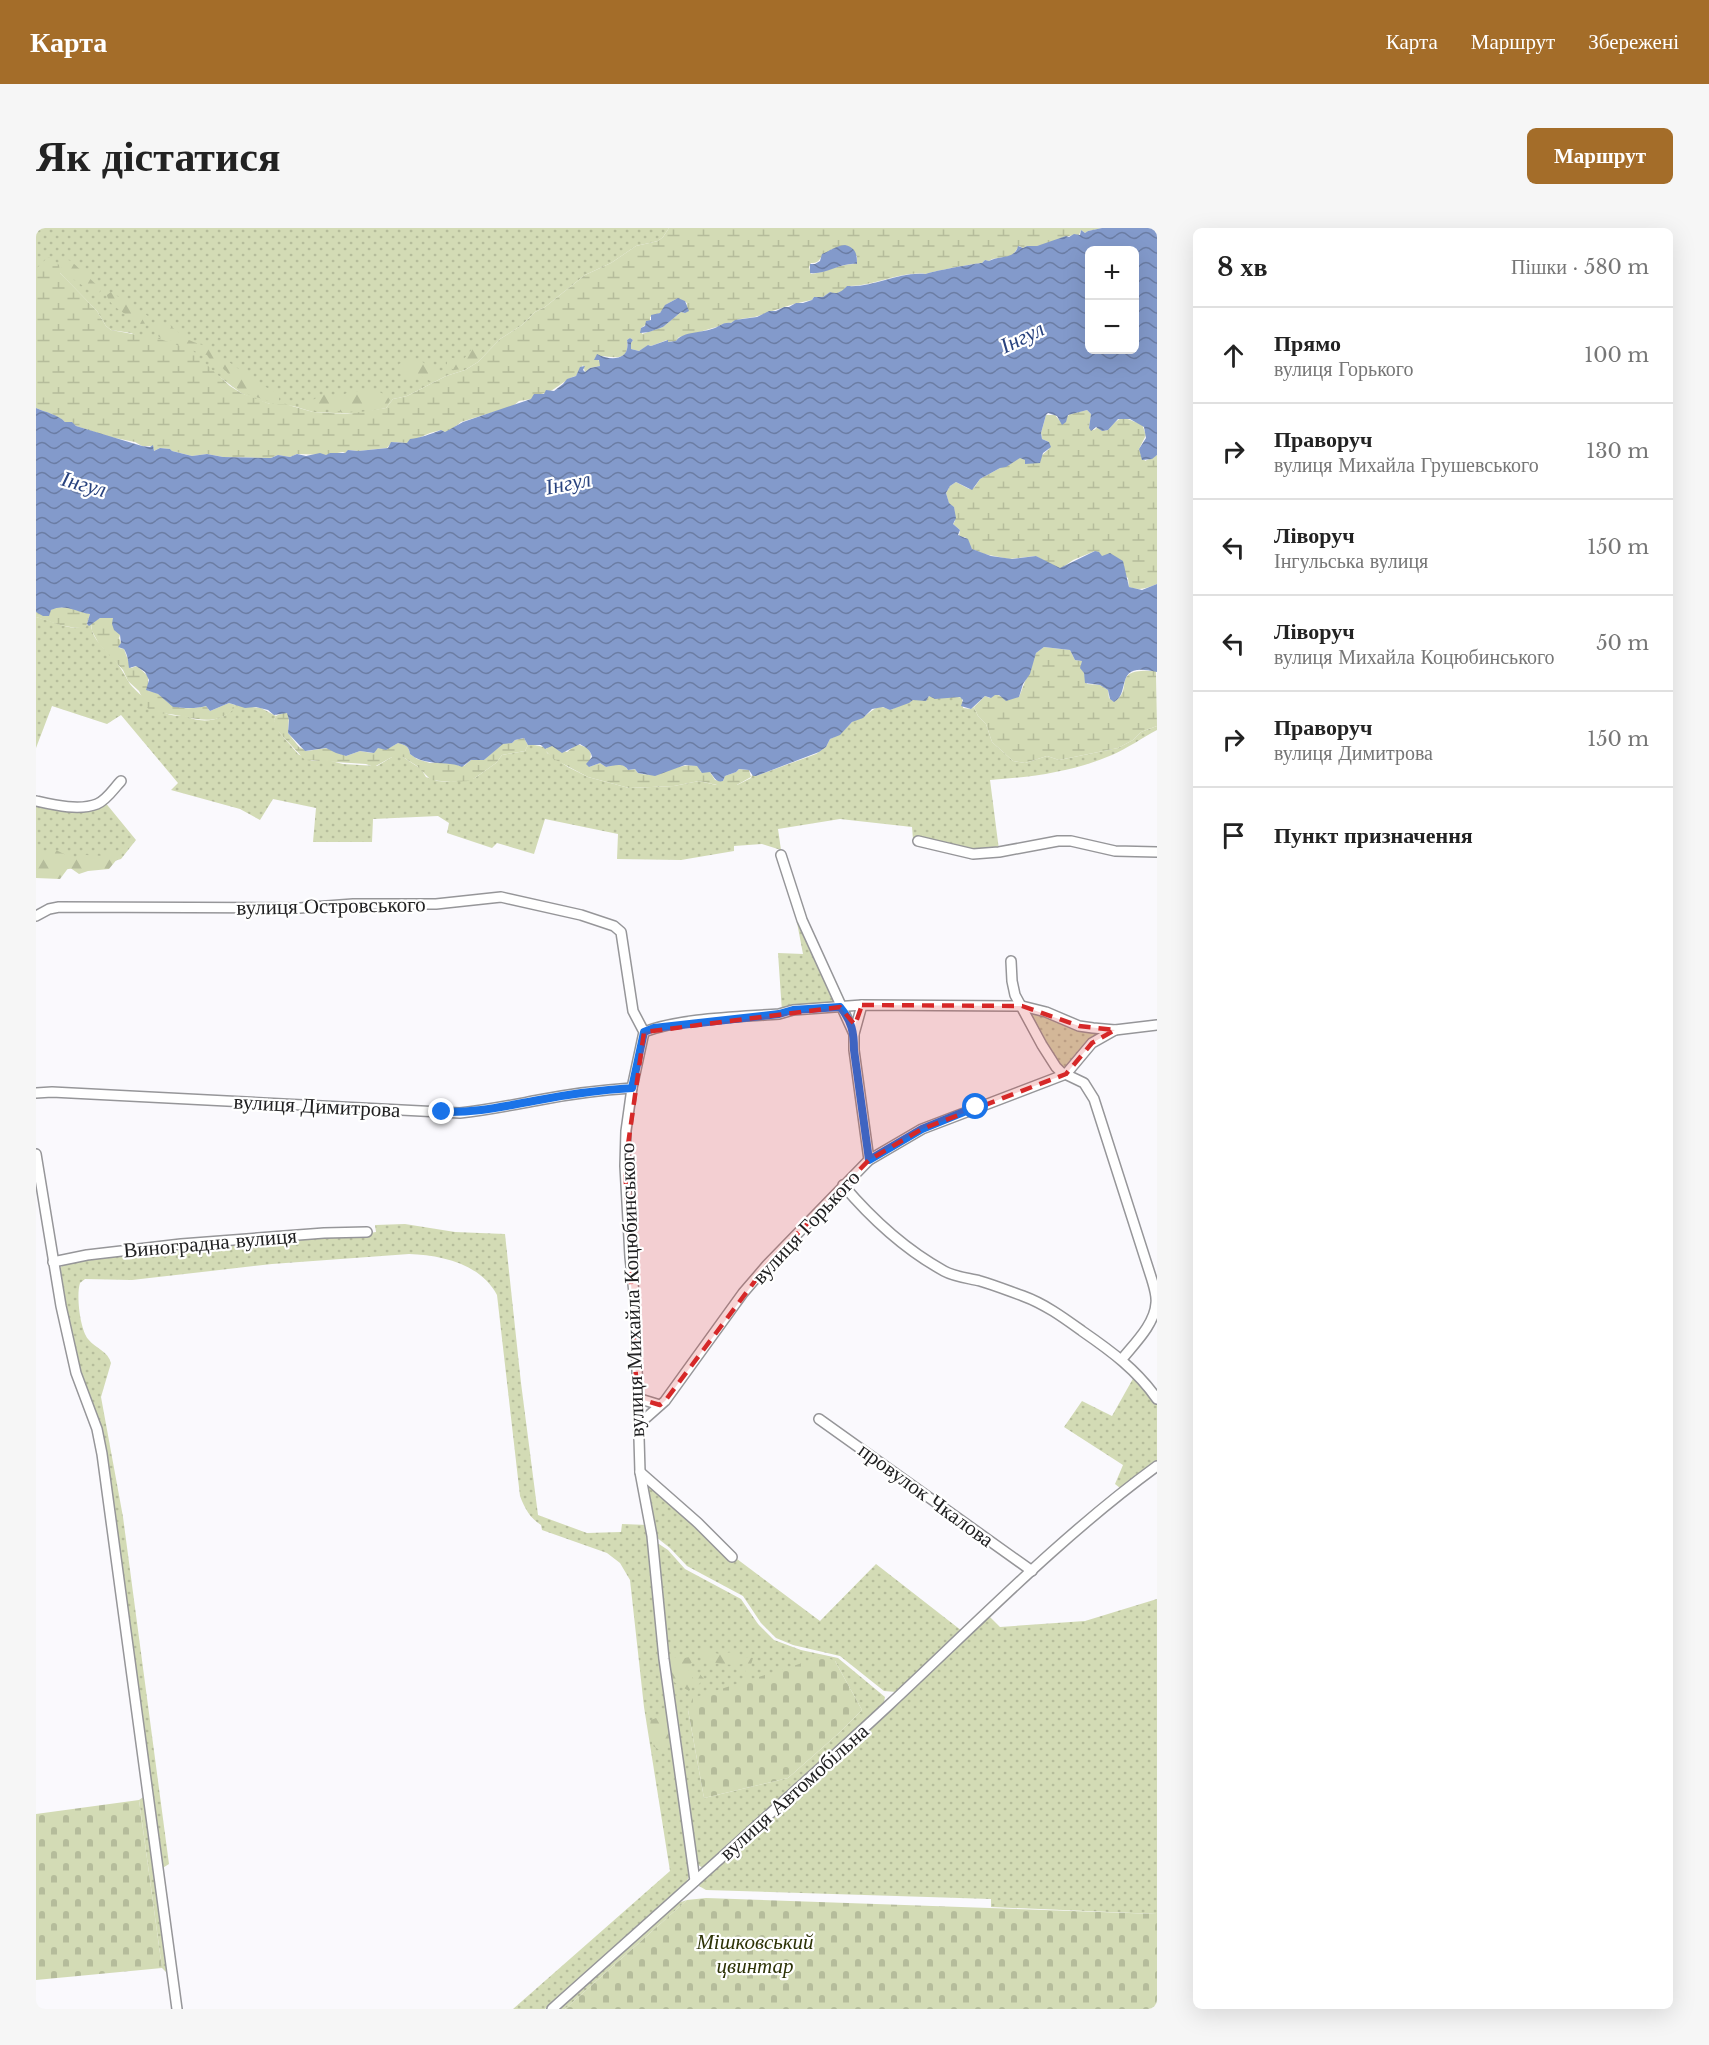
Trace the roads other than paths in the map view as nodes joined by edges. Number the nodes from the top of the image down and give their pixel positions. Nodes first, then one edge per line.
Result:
1 (121, 781) dead end
2 (36, 801) edge
3 (918, 841) dead end
4 (1157, 852) edge
5 (781, 855) dead end
6 (36, 916) edge
7 (1011, 962) dead end
8 (862, 1005) junction
9 (1022, 1006) junction
10 (840, 1007) junction
11 (1157, 1025) edge
12 (1115, 1030) junction
13 (644, 1032) junction
14 (854, 1034) junction
15 (1081, 1055) junction
16 (1066, 1074) junction
17 (1084, 1083) junction
18 (632, 1088) junction
19 (36, 1093) edge
20 (36, 1154) edge
21 (869, 1160) junction
22 (843, 1185) junction
23 (367, 1232) dead end
24 (53, 1262) junction
25 (1156, 1294) edge
26 (1122, 1359) junction
27 (637, 1398) junction
28 (1157, 1399) edge
29 (660, 1405) junction
30 (819, 1419) dead end
31 (638, 1425) junction
32 (1157, 1466) edge
33 (639, 1472) junction
34 (732, 1557) dead end
35 (1032, 1571) junction
36 (695, 1881) junction
37 (177, 2009) edge
38 (552, 2009) edge

1 - 2 street
3 - 4 street
5 - 10 street
6 - 13 street, вулиця Островського
7 - 9 street
8 - 9 street
8 - 10 street
8 - 14 street
9 - 12 street
9 - 16 street
10 - 13 street
10 - 14 street
11 - 12 street
12 - 15 street
13 - 18 street, вулиця Михайла Коцюбинського
14 - 21 street
15 - 16 street
15 - 17 street
16 - 17 street
16 - 21 street, вулиця Горького
17 - 25 street
18 - 19 street, вулиця Димитрова
18 - 27 street, вулиця Михайла Коцюбинського
20 - 24 street
21 - 22 street, вулиця Горького
22 - 26 street
22 - 29 street, вулиця Горького
23 - 24 street, Виноградна вулиця
24 - 37 street
25 - 26 street
26 - 28 street
27 - 29 street
27 - 31 street, вулиця Михайла Коцюбинського
29 - 31 street, вулиця Горького
30 - 35 street, провулок Чкалова
31 - 33 street, вулиця Михайла Коцюбинського
32 - 35 street, вулиця Автомобільна
33 - 34 street
33 - 36 street, вулиця Михайла Коцюбинського
35 - 36 street, вулиця Автомобільна
36 - 38 street, вулиця Автомобільна

